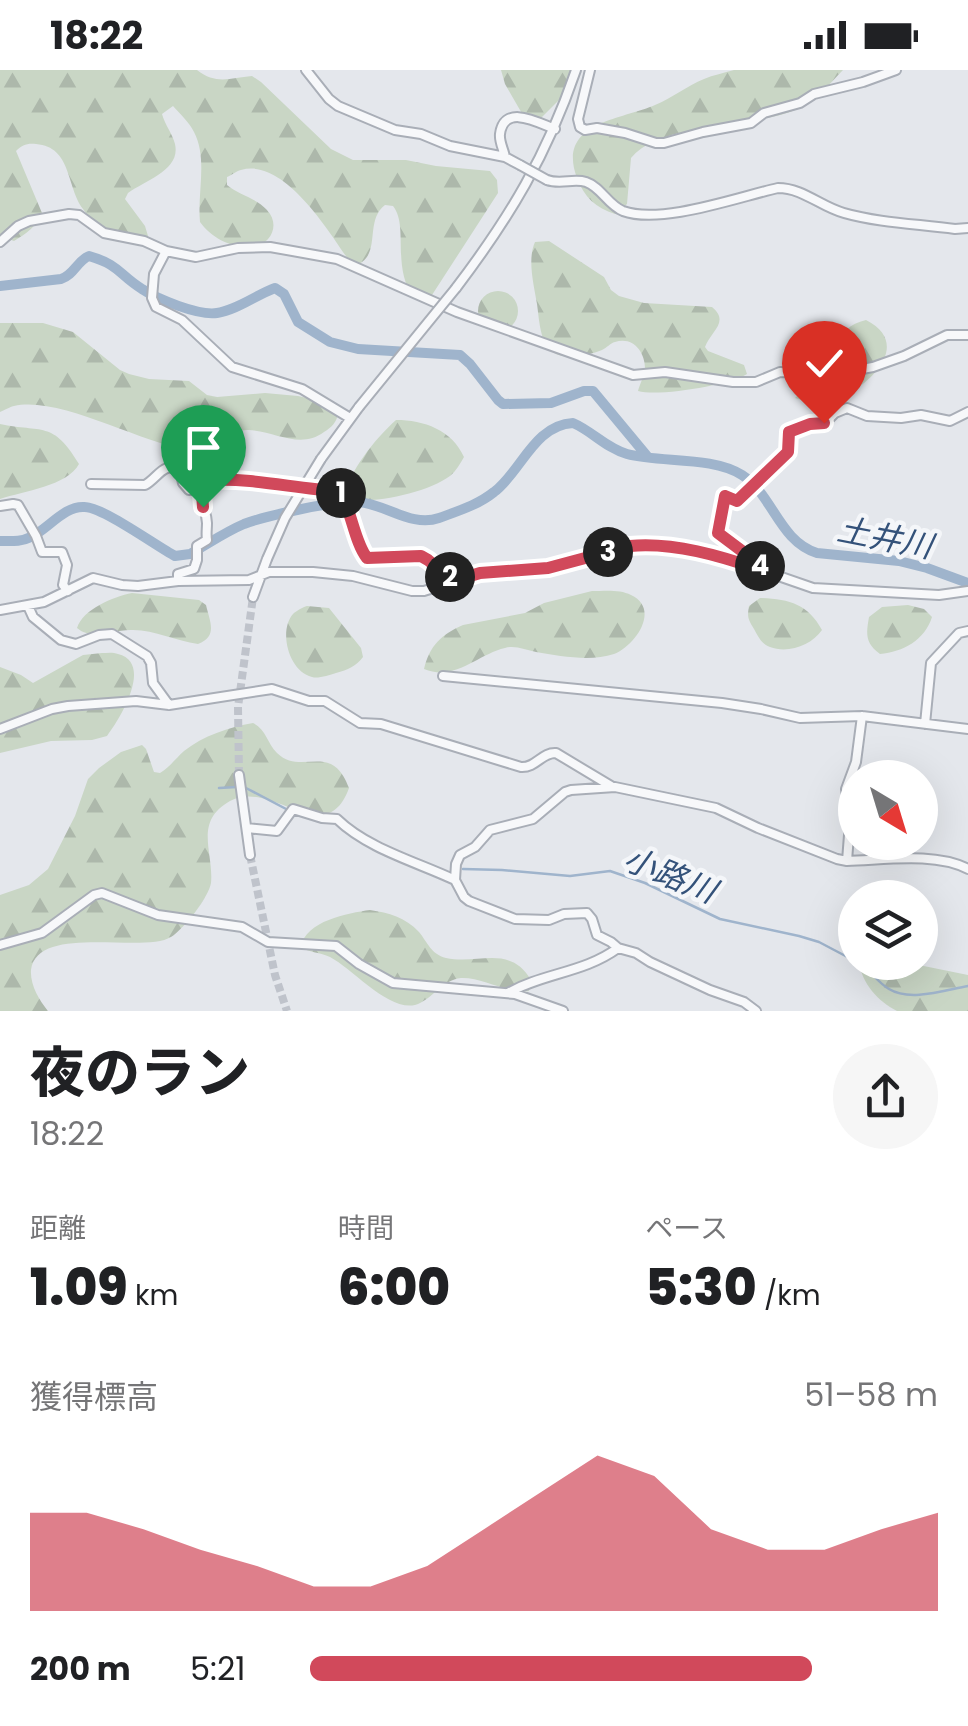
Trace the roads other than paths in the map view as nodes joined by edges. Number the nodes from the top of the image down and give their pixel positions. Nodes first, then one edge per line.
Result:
1 (306, 70) edge
2 (576, 70) edge
3 (590, 70) edge
4 (896, 70) edge
5 (554, 129) junction
6 (505, 157) junction
7 (968, 228) edge
8 (0, 242) edge
9 (166, 251) junction
10 (968, 334) edge
11 (968, 412) edge
12 (350, 418) junction
13 (213, 480) junction
14 (91, 484) dead end
15 (0, 506) edge
16 (761, 570) junction
17 (260, 576) junction
18 (457, 580) junction
19 (178, 581) junction
20 (968, 590) edge
21 (68, 592) junction
22 (253, 597) tunnel mouth
23 (28, 606) junction
24 (0, 610) edge
25 (968, 631) edge
26 (444, 676) dead end
27 (170, 705) junction
28 (862, 716) junction
29 (925, 724) junction
30 (0, 729) edge
31 (968, 729) edge
32 (856, 760) edge
33 (239, 775) tunnel mouth
34 (614, 787) junction
35 (247, 828) junction
36 (250, 854) tunnel mouth
37 (838, 858) edge
38 (938, 859) edge
39 (968, 869) edge
40 (456, 880) junction
41 (0, 945) edge
42 (618, 948) junction
43 (508, 993) junction
44 (564, 1011) edge
45 (756, 1011) edge

1 - 6 street
2 - 5 street
3 - 4 street
5 - 6 street
5 - 12 street, bridge
6 - 7 street, bridge
8 - 9 street
9 - 10 street
9 - 12 street
11 - 16 street
12 - 17 street, bridge
13 - 14 street
13 - 18 street
13 - 19 street
15 - 21 street
16 - 18 street
16 - 20 street
17 - 18 street
17 - 19 street
17 - 22 street
19 - 21 street
21 - 23 street
23 - 24 street
23 - 27 street
25 - 29 street
26 - 28 street
27 - 30 street
27 - 34 street
28 - 29 street
28 - 32 street
29 - 31 street
33 - 35 street
34 - 37 street
34 - 40 street
35 - 36 street
35 - 40 street
38 - 39 street
40 - 42 street
41 - 43 street
42 - 43 street
42 - 45 street
43 - 44 street

